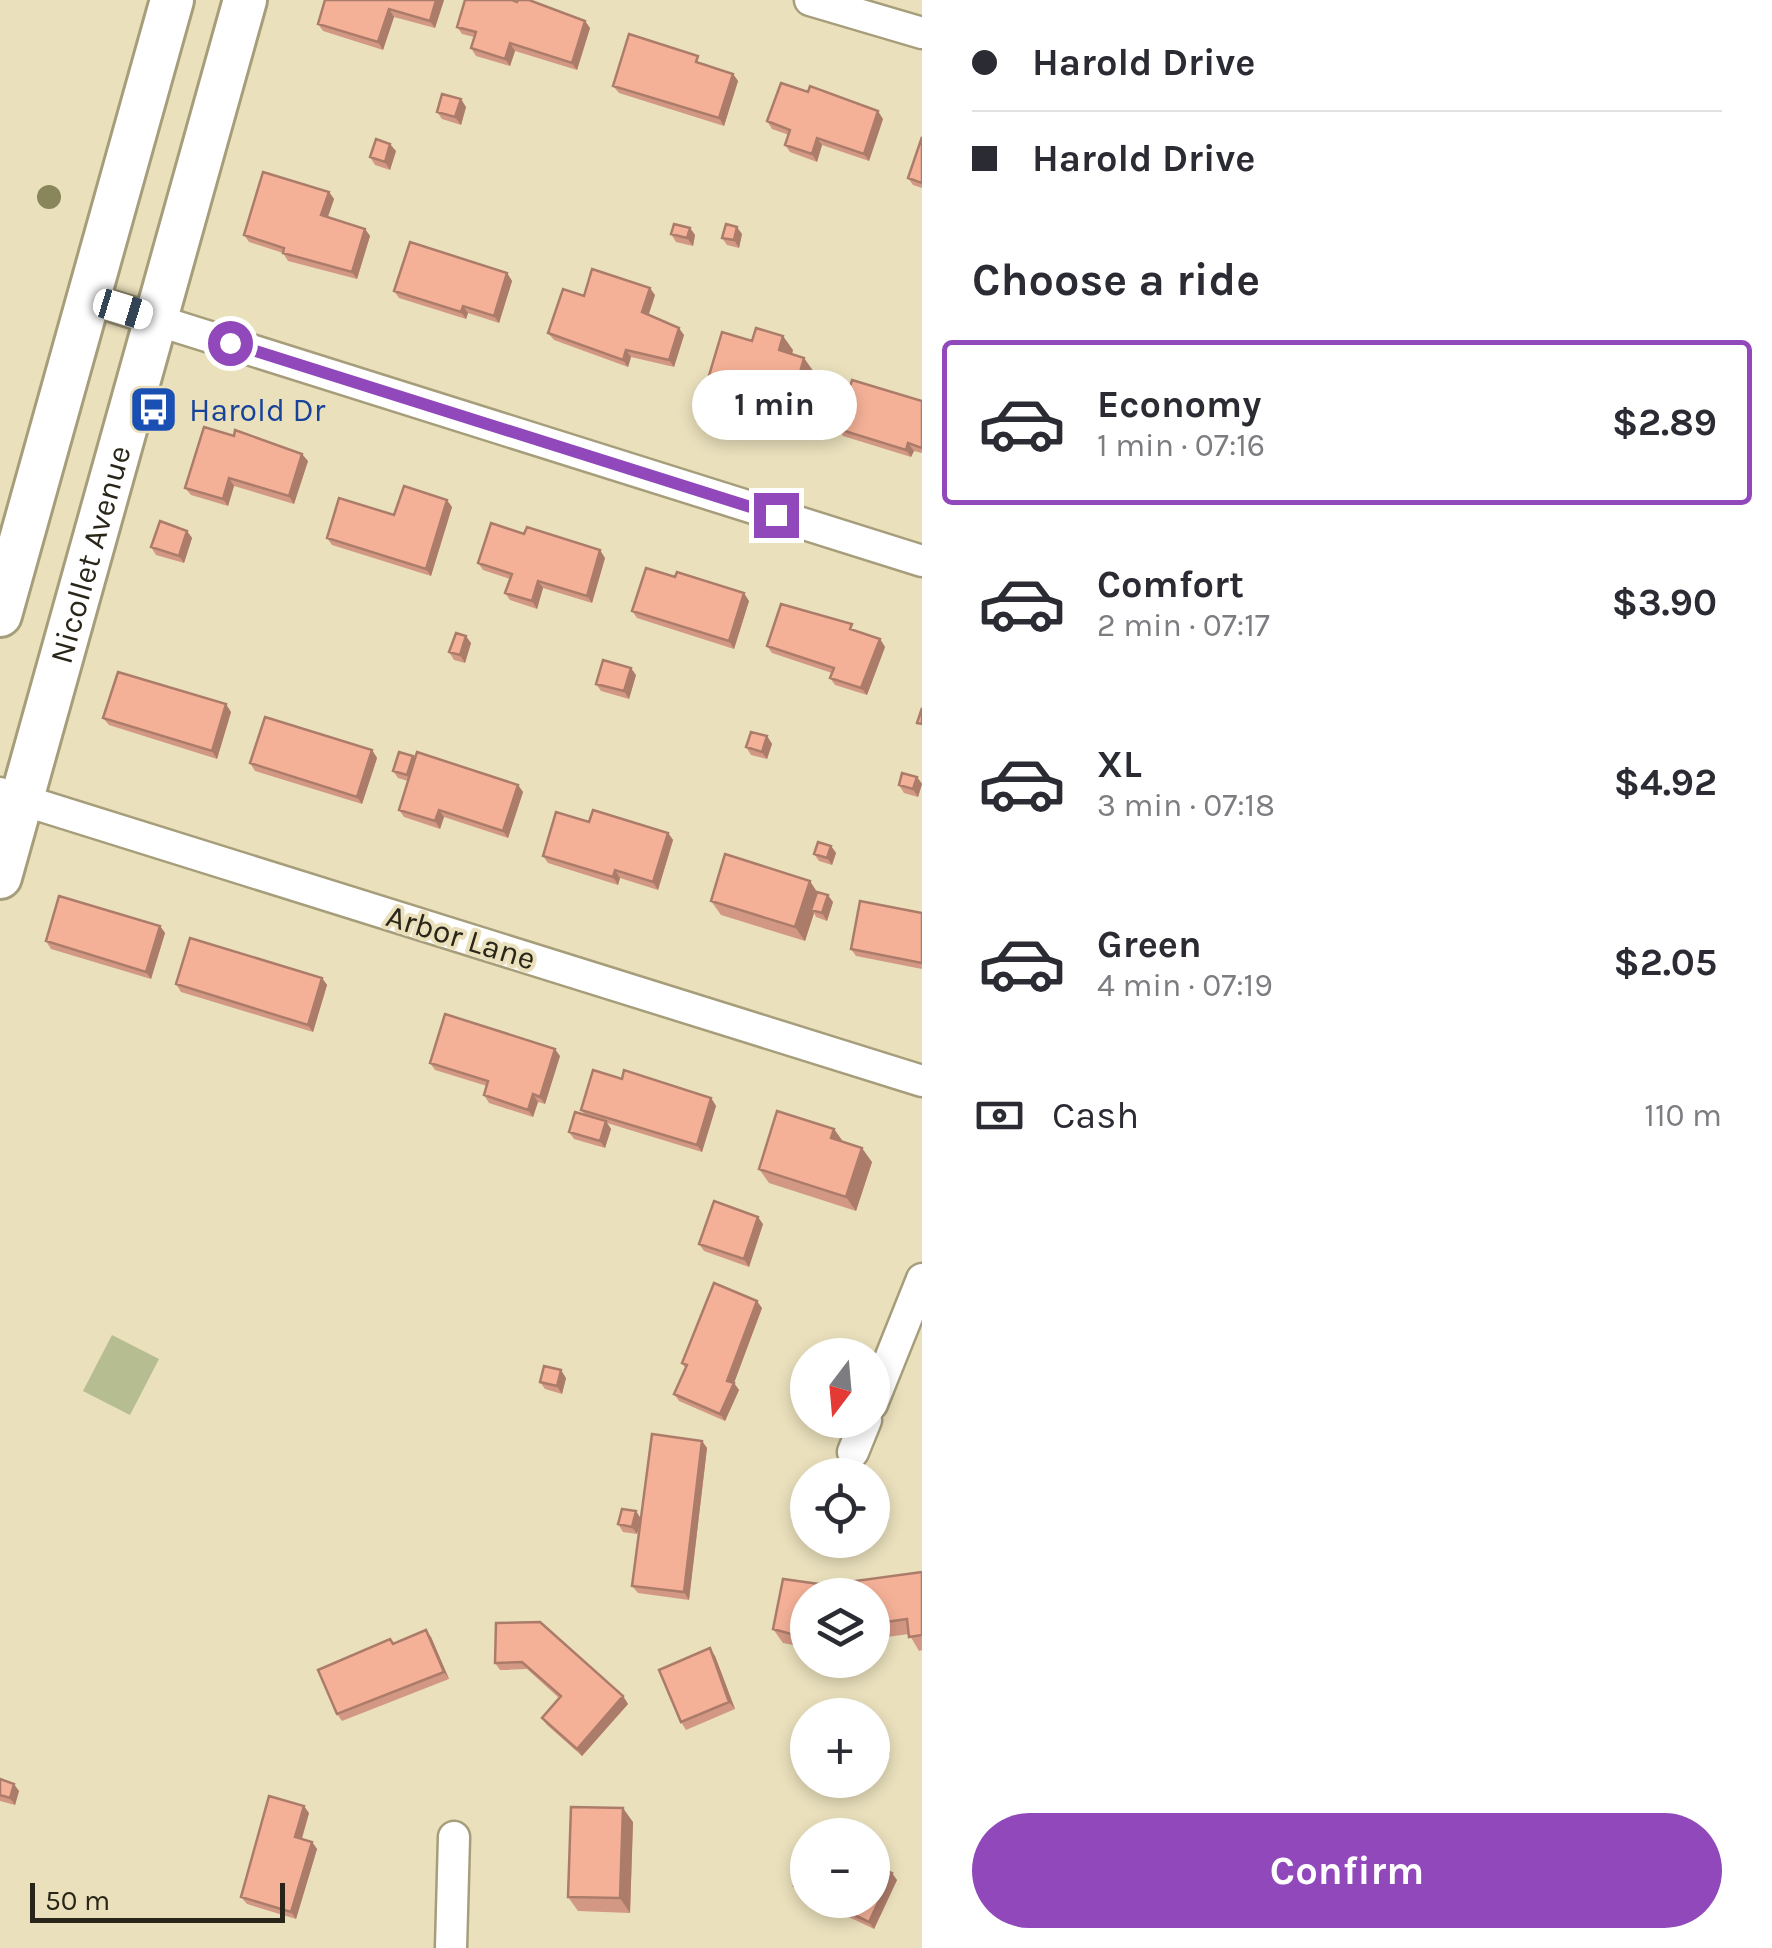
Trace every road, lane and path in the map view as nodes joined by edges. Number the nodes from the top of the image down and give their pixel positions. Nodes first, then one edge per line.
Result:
1 (172, 0) edge
2 (245, 0) edge
3 (810, 0) edge
4 (922, 33) edge
5 (89, 299) junction
6 (157, 320) junction
7 (922, 561) edge
8 (0, 615) edge
9 (11, 797) edge
10 (0, 877) edge
11 (922, 1082) edge
12 (922, 1279) edge
13 (890, 1359) edge
14 (859, 1438) edge
15 (854, 1452) dead end
16 (454, 1837) dead end
17 (451, 1948) edge

1 - 5 main road
2 - 6 main road, Nicollet Avenue
3 - 4 street
5 - 6 street
5 - 8 main road
6 - 7 street
6 - 9 main road, Nicollet Avenue
9 - 10 main road, Nicollet Avenue
9 - 11 street, Arbor Lane
12 - 13 street
14 - 15 street
16 - 17 street

